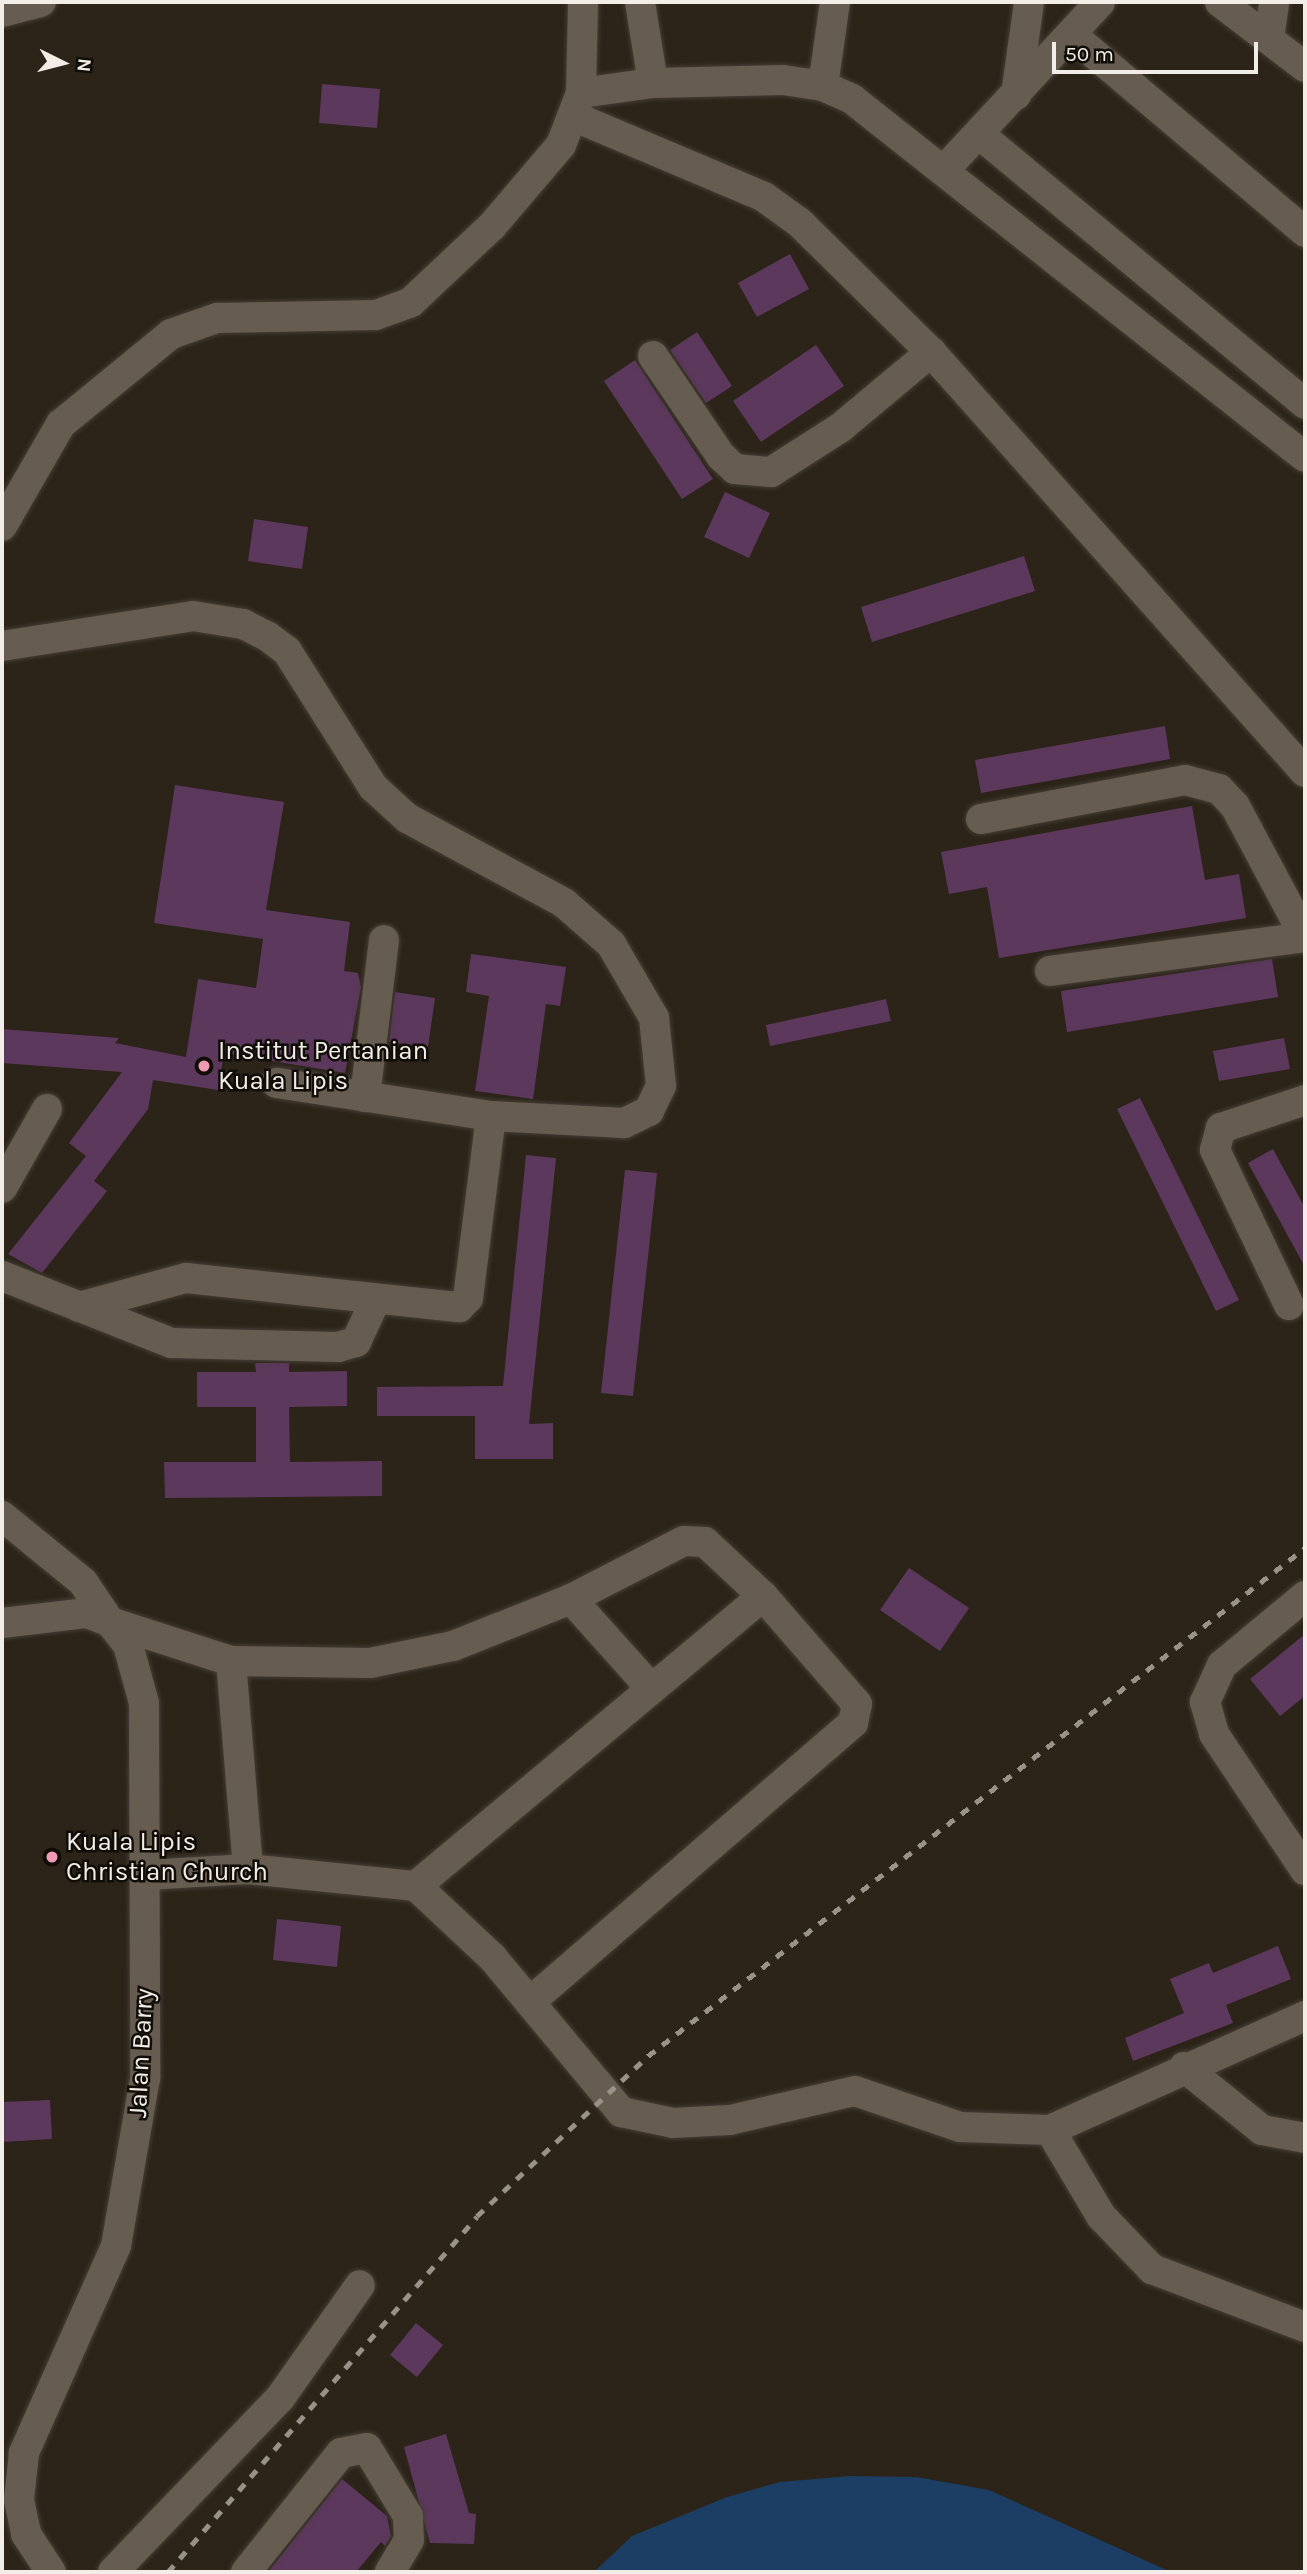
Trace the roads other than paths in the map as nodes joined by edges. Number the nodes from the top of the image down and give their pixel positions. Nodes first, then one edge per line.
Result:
1 (41, 2) edge
2 (583, 2) edge
3 (640, 2) edge
4 (835, 2) edge
5 (1029, 2) edge
6 (1100, 2) edge
7 (1220, 2) edge
8 (1275, 2) edge
9 (2, 12) edge
10 (1072, 35) junction
11 (1269, 39) junction
12 (1305, 67) edge
13 (653, 83) junction
14 (823, 86) junction
15 (1016, 95) junction
16 (578, 105) junction
17 (979, 134) junction
18 (946, 168) junction
19 (1305, 232) edge
20 (931, 352) junction
21 (653, 356) dead end
22 (1305, 404) edge
23 (1305, 457) edge
24 (2, 526) edge
25 (2, 646) edge
26 (1305, 772) edge
27 (981, 819) dead end
28 (1305, 937) edge
29 (384, 940) dead end
30 (1050, 971) dead end
31 (277, 1083) dead end
32 (365, 1097) junction
33 (1305, 1100) edge
34 (47, 1109) dead end
35 (491, 1116) junction
36 (2, 1188) edge
37 (2, 1276) edge
38 (375, 1301) junction
39 (1289, 1305) dead end
40 (79, 1307) junction
41 (2, 1516) edge
42 (763, 1596) junction
43 (1305, 1596) edge
44 (571, 1598) junction
45 (110, 1622) junction
46 (2, 1623) edge
47 (231, 1661) junction
48 (650, 1687) junction
49 (248, 1869) junction
50 (1305, 1870) edge
51 (146, 1875) junction
52 (416, 1886) junction
53 (530, 2002) junction
54 (1305, 2016) edge
55 (1305, 2039) edge
56 (1184, 2067) junction
57 (1049, 2130) junction
58 (1305, 2138) edge
59 (360, 2285) dead end
60 (1305, 2327) edge
61 (51, 2572) edge
62 (113, 2572) edge
63 (246, 2572) edge
64 (390, 2572) edge

1 - 9 street
2 - 16 street
3 - 13 street
4 - 14 street
5 - 15 street
6 - 10 street
7 - 11 street
8 - 11 street
10 - 15 street
10 - 19 street
11 - 12 street
13 - 14 street
13 - 16 street
14 - 18 street
15 - 17 street
16 - 20 street
16 - 24 street
17 - 18 street
17 - 22 street
18 - 23 street
20 - 21 street
20 - 26 street
25 - 35 street
27 - 28 street
28 - 30 street
29 - 32 street
31 - 32 street
32 - 35 street
33 - 39 street
34 - 36 street
35 - 38 street
37 - 40 street
38 - 40 street
38 - 40 street
41 - 45 street, Jalan Barry
42 - 44 street
42 - 48 street
42 - 53 street
43 - 50 street
44 - 47 street
44 - 48 street
45 - 46 street
45 - 47 street
45 - 51 street, Jalan Barry
47 - 49 street
48 - 52 street
49 - 51 street
49 - 52 street
51 - 61 street, Jalan Barry
52 - 53 street
53 - 57 street
54 - 56 street
55 - 56 street
56 - 57 street
56 - 58 street
57 - 60 street
59 - 62 street
63 - 64 street

